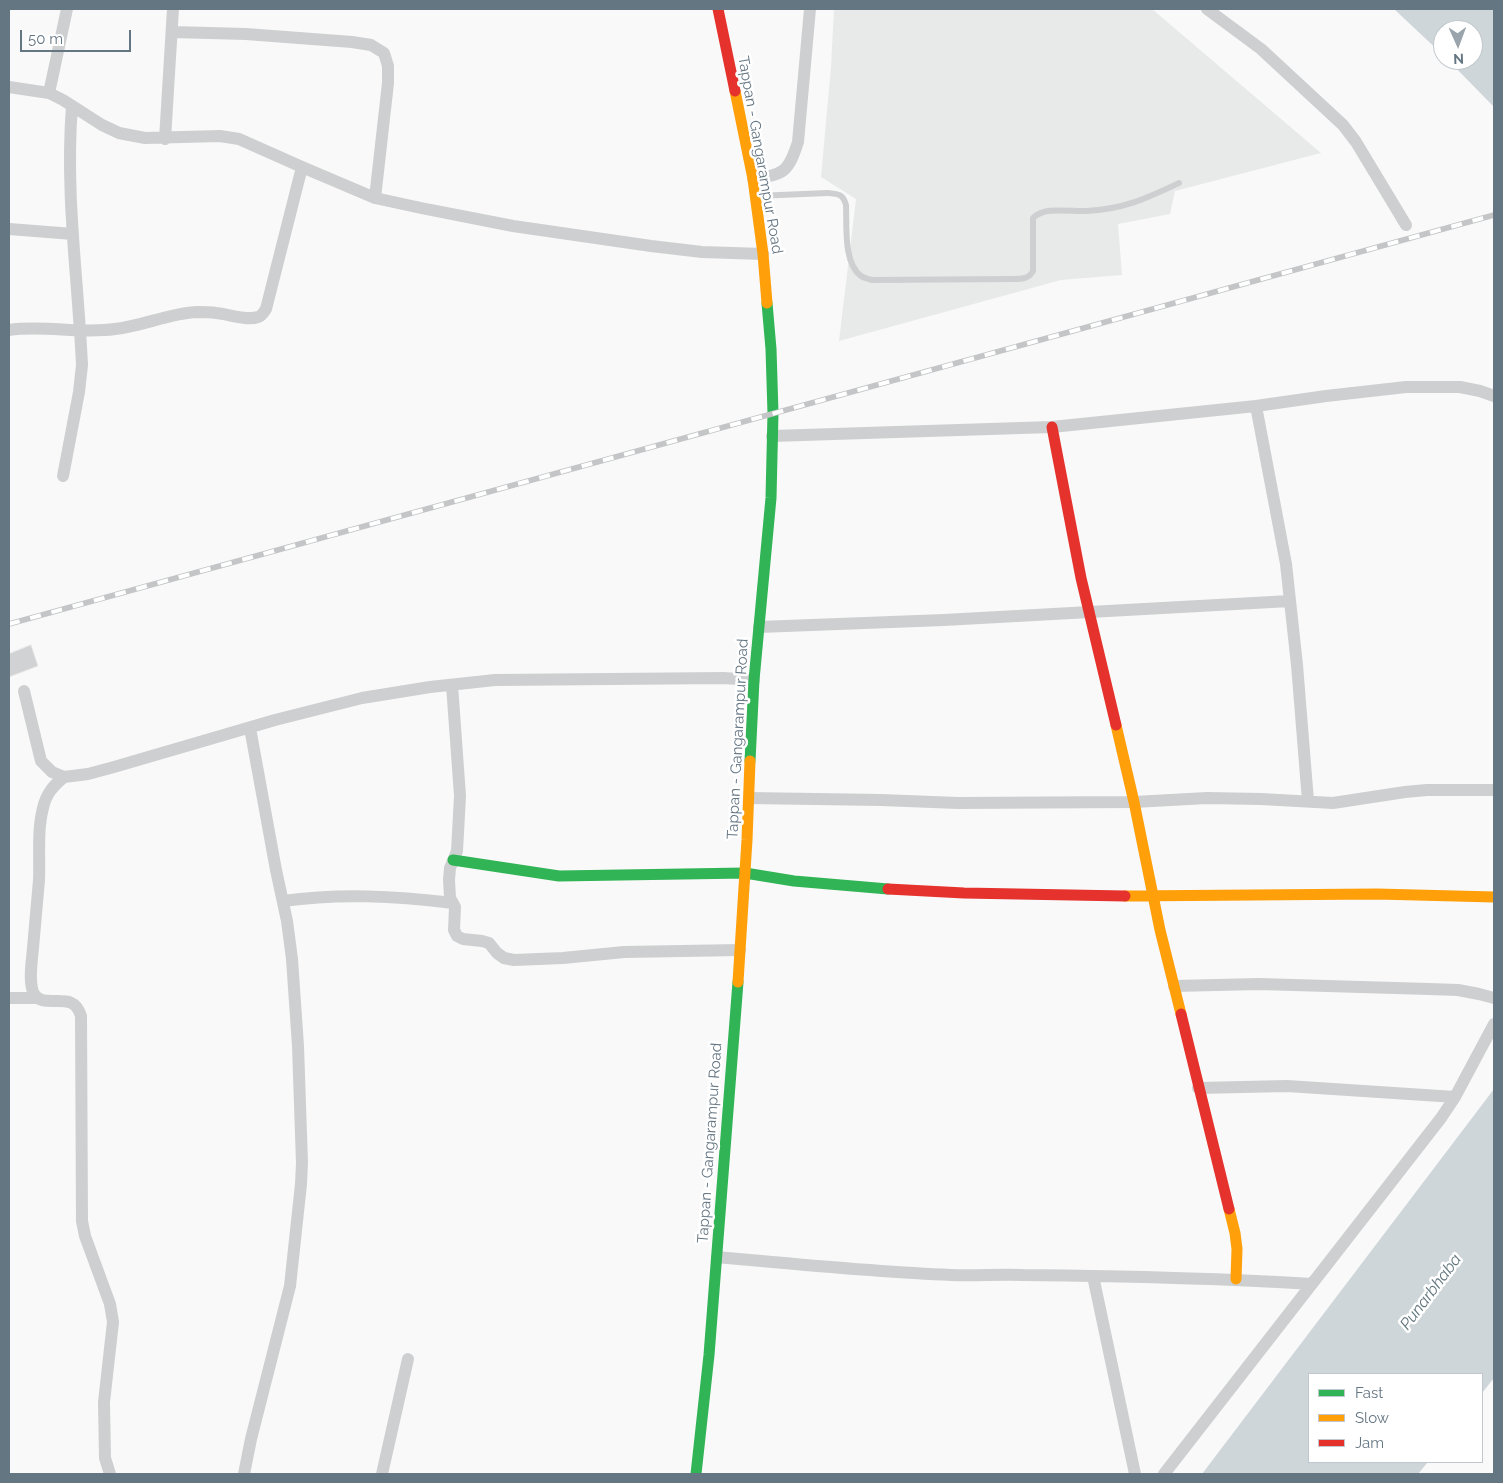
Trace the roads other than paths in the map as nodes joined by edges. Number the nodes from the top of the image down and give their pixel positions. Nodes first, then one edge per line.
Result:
1 (67, 9) edge
2 (173, 9) edge
3 (718, 9) edge
4 (810, 9) edge
5 (1207, 9) edge
6 (172, 32) junction
7 (9, 87) edge
8 (49, 94) junction
9 (72, 106) junction
10 (164, 138) junction
11 (302, 167) junction
12 (753, 180) junction
13 (1179, 183) dead end
14 (755, 196) junction
15 (375, 198) junction
16 (1406, 225) dead end
17 (9, 229) edge
18 (73, 234) junction
19 (763, 254) junction
20 (9, 330) edge
21 (80, 331) junction
22 (1494, 396) edge
23 (1256, 406) junction
24 (1052, 427) junction
25 (772, 436) junction
26 (63, 476) dead end
27 (1290, 601) junction
28 (1090, 612) junction
29 (759, 627) junction
30 (754, 680) junction
31 (452, 685) junction
32 (24, 691) dead end
33 (250, 728) junction
34 (64, 777) junction
35 (1494, 790) edge
36 (749, 798) junction
37 (1308, 801) junction
38 (1134, 802) junction
39 (453, 860) junction
40 (745, 873) junction
41 (1153, 896) junction
42 (1494, 897) edge
43 (283, 901) junction
44 (453, 903) junction
45 (740, 950) junction
46 (1174, 986) junction
47 (9, 998) edge
48 (38, 998) junction
49 (1494, 998) edge
50 (1494, 1024) edge
51 (1198, 1088) junction
52 (1455, 1097) junction
53 (717, 1257) junction
54 (1093, 1276) junction
55 (1236, 1279) junction
56 (1312, 1284) junction
57 (408, 1359) dead end
58 (110, 1474) edge
59 (244, 1474) edge
60 (382, 1474) edge
61 (696, 1474) edge
62 (1135, 1474) edge
63 (1164, 1474) edge

1 - 8 street
2 - 6 street
3 - 12 street, Tappan - Gangarampur Road
4 - 12 street
5 - 16 street
6 - 10 street
6 - 15 street
7 - 8 street
8 - 9 street
9 - 10 street
9 - 18 street
10 - 11 street
11 - 15 street
11 - 21 street
12 - 14 street, Tappan - Gangarampur Road
13 - 14 lane
14 - 19 street, Tappan - Gangarampur Road
15 - 19 street
17 - 18 street
18 - 21 street
19 - 25 street, Tappan - Gangarampur Road
20 - 21 street
21 - 26 street
22 - 23 street
23 - 24 street
23 - 27 street
24 - 25 street
24 - 28 street
25 - 29 street, Tappan - Gangarampur Road
27 - 28 street
27 - 37 street
28 - 29 street
28 - 38 street
29 - 30 street, Tappan - Gangarampur Road
30 - 31 street
30 - 36 street, Tappan - Gangarampur Road
31 - 33 street
31 - 39 street
32 - 34 street
33 - 34 street
33 - 43 street
34 - 48 street
35 - 37 street
36 - 38 street
36 - 40 street, Tappan - Gangarampur Road
37 - 38 street
38 - 41 street
39 - 40 street
39 - 44 street
40 - 41 street
40 - 45 street, Tappan - Gangarampur Road
41 - 42 street
41 - 46 street
43 - 44 street
43 - 59 street
44 - 45 street
45 - 53 street, Tappan - Gangarampur Road
46 - 49 street
46 - 51 street
47 - 48 street
48 - 58 street
50 - 52 street
51 - 52 street
51 - 55 street
52 - 56 street
53 - 54 street
53 - 61 street, Tappan - Gangarampur Road
54 - 55 street
54 - 62 street
55 - 56 street
56 - 63 street
57 - 60 street

